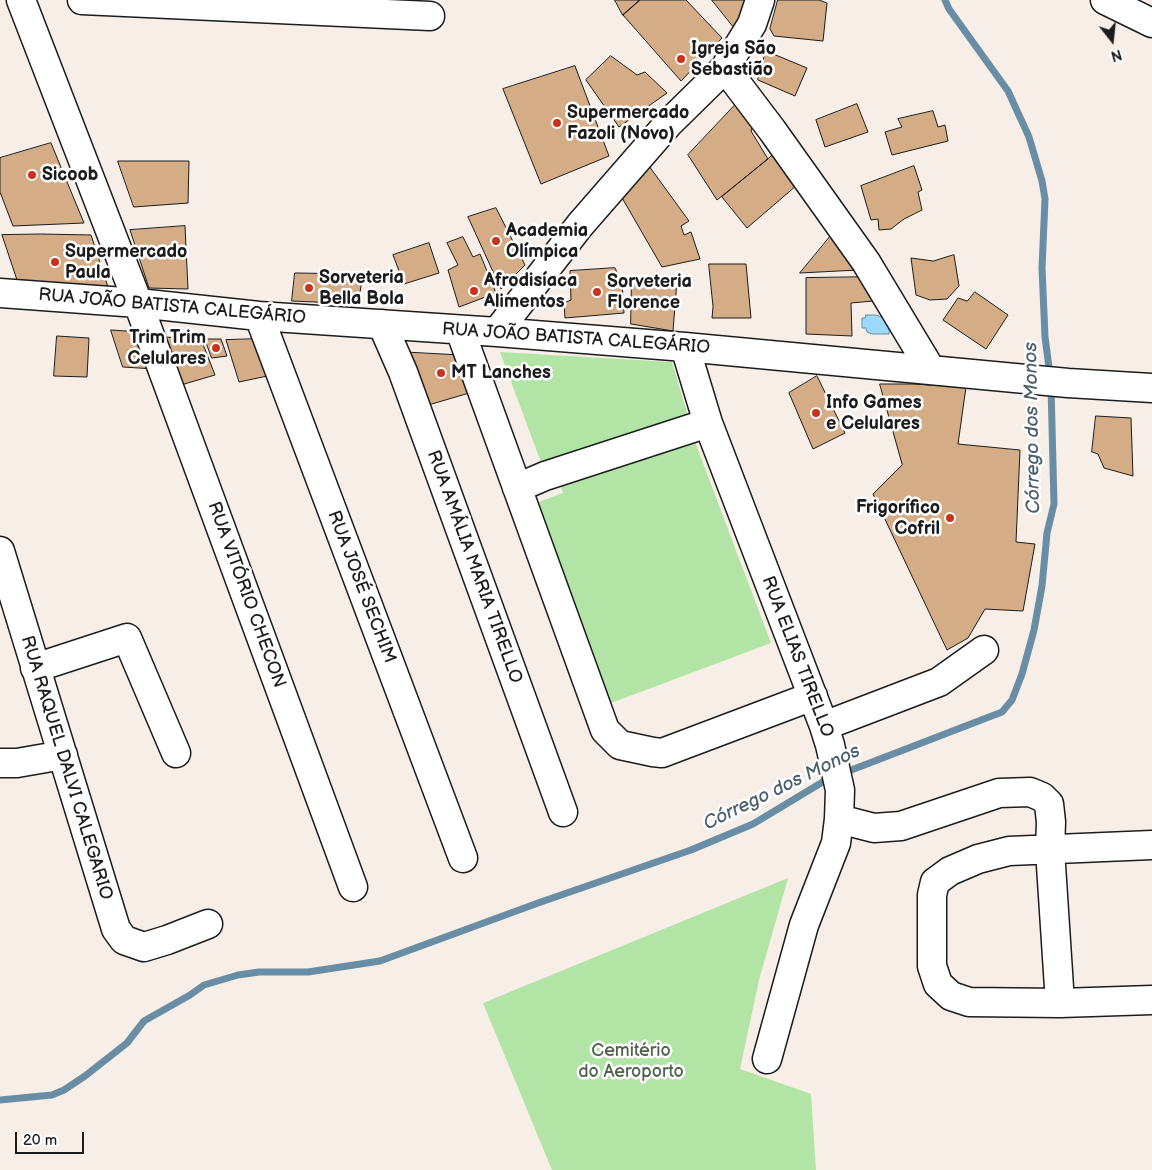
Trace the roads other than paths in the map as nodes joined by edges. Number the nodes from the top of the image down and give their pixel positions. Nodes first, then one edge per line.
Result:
1 (21, 0) edge
2 (82, 0) edge
3 (760, 0) edge
4 (1105, 0) edge
5 (430, 16) dead end
6 (1152, 23) edge
7 (725, 68) junction
8 (0, 293) edge
9 (138, 303) junction
10 (259, 316) junction
11 (382, 324) junction
12 (460, 330) junction
13 (497, 332) junction
14 (685, 347) junction
15 (932, 370) junction
16 (1152, 388) edge
17 (708, 423) junction
18 (516, 488) junction
19 (0, 551) edge
20 (984, 650) dead end
21 (35, 668) junction
22 (813, 696) junction
23 (827, 735) junction
24 (176, 753) dead end
25 (63, 755) junction
26 (0, 763) edge
27 (563, 812) dead end
28 (839, 819) junction
29 (1152, 845) edge
30 (1050, 850) junction
31 (463, 858) dead end
32 (353, 887) dead end
33 (208, 924) dead end
34 (1152, 1000) edge
35 (1060, 1003) junction
36 (767, 1059) dead end

1 - 9 street, RUA VITÓRIO CHECON
2 - 5 street
3 - 7 street
4 - 6 street
7 - 13 street
7 - 15 street
8 - 9 street, RUA JOÃO BATISTA CALEGÁRIO
9 - 10 street, RUA JOÃO BATISTA CALEGÁRIO
9 - 32 street, RUA VITÓRIO CHECON
10 - 11 street, RUA JOÃO BATISTA CALEGÁRIO
10 - 31 street, RUA JOSÉ SECHIM
11 - 12 street, RUA JOÃO BATISTA CALEGÁRIO
11 - 27 street, RUA AMÁLIA MARIA TIRELLO
12 - 13 street, RUA JOÃO BATISTA CALEGÁRIO
12 - 18 street
13 - 14 street, RUA JOÃO BATISTA CALEGÁRIO
14 - 15 street, RUA JOÃO BATISTA CALEGÁRIO
14 - 17 street, RUA ELIAS TIRELLO
15 - 16 street, RUA JOÃO BATISTA CALEGÁRIO
17 - 18 street
17 - 22 street, RUA ELIAS TIRELLO
18 - 22 street
19 - 21 street, RUA RAQUEL DALVI CALEGARIO
20 - 23 street
21 - 24 street
21 - 25 street, RUA RAQUEL DALVI CALEGARIO
22 - 23 street, RUA ELIAS TIRELLO
23 - 28 street, RUA ELIAS TIRELLO
25 - 26 street
25 - 33 street, RUA RAQUEL DALVI CALEGARIO
28 - 30 street
28 - 36 street, RUA ELIAS TIRELLO
29 - 30 street
30 - 35 street
30 - 35 street
34 - 35 street

